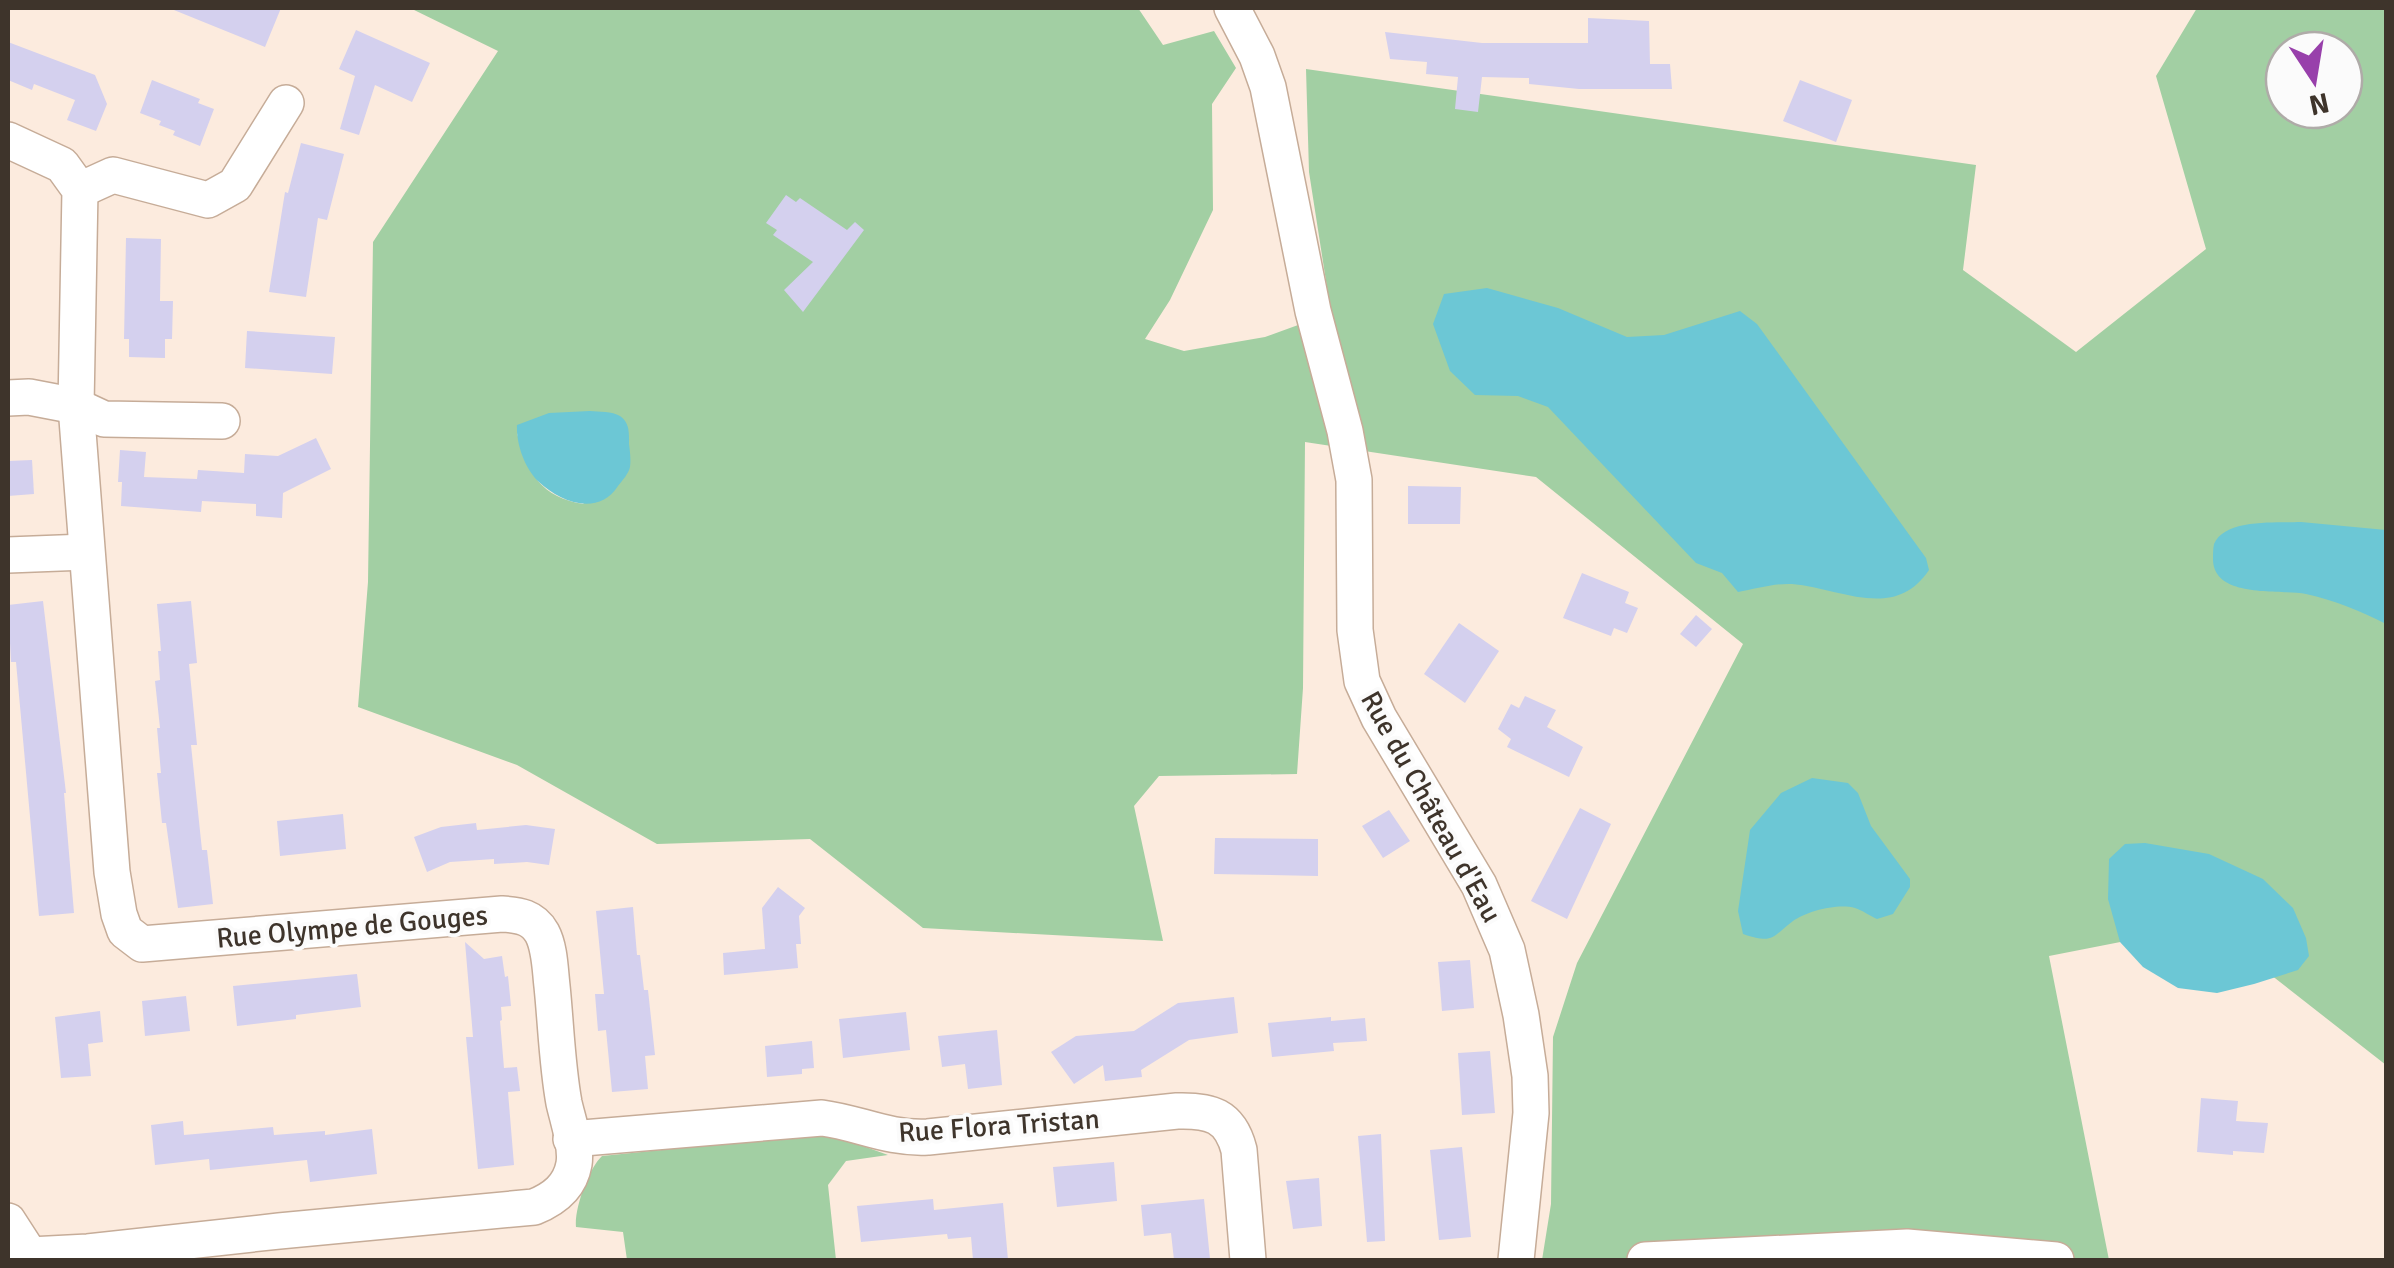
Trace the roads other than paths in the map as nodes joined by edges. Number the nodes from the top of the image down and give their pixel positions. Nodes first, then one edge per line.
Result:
1 (1232, 8) edge
2 (286, 104) dead end
3 (8, 140) edge
4 (80, 190) junction
5 (8, 398) edge
6 (76, 406) junction
7 (222, 421) dead end
8 (86, 552) junction
9 (8, 554) edge
10 (571, 1139) junction
11 (8, 1221) edge
12 (280, 1246) edge
13 (28, 1258) edge
14 (1248, 1260) edge
15 (1516, 1260) edge
16 (1645, 1260) edge
17 (2056, 1260) edge

1 - 15 street, Rue du Château d'Eau
2 - 4 street
3 - 4 street
4 - 6 street, Rue Olympe de Gouges
5 - 6 street
6 - 7 street
6 - 8 street, Rue Olympe de Gouges
8 - 9 street
8 - 10 street, Rue Olympe de Gouges
10 - 12 street, Rue Olympe de Gouges
10 - 14 street, Rue Flora Tristan
11 - 13 street
12 - 13 street, Rue Olympe de Gouges
16 - 17 street

